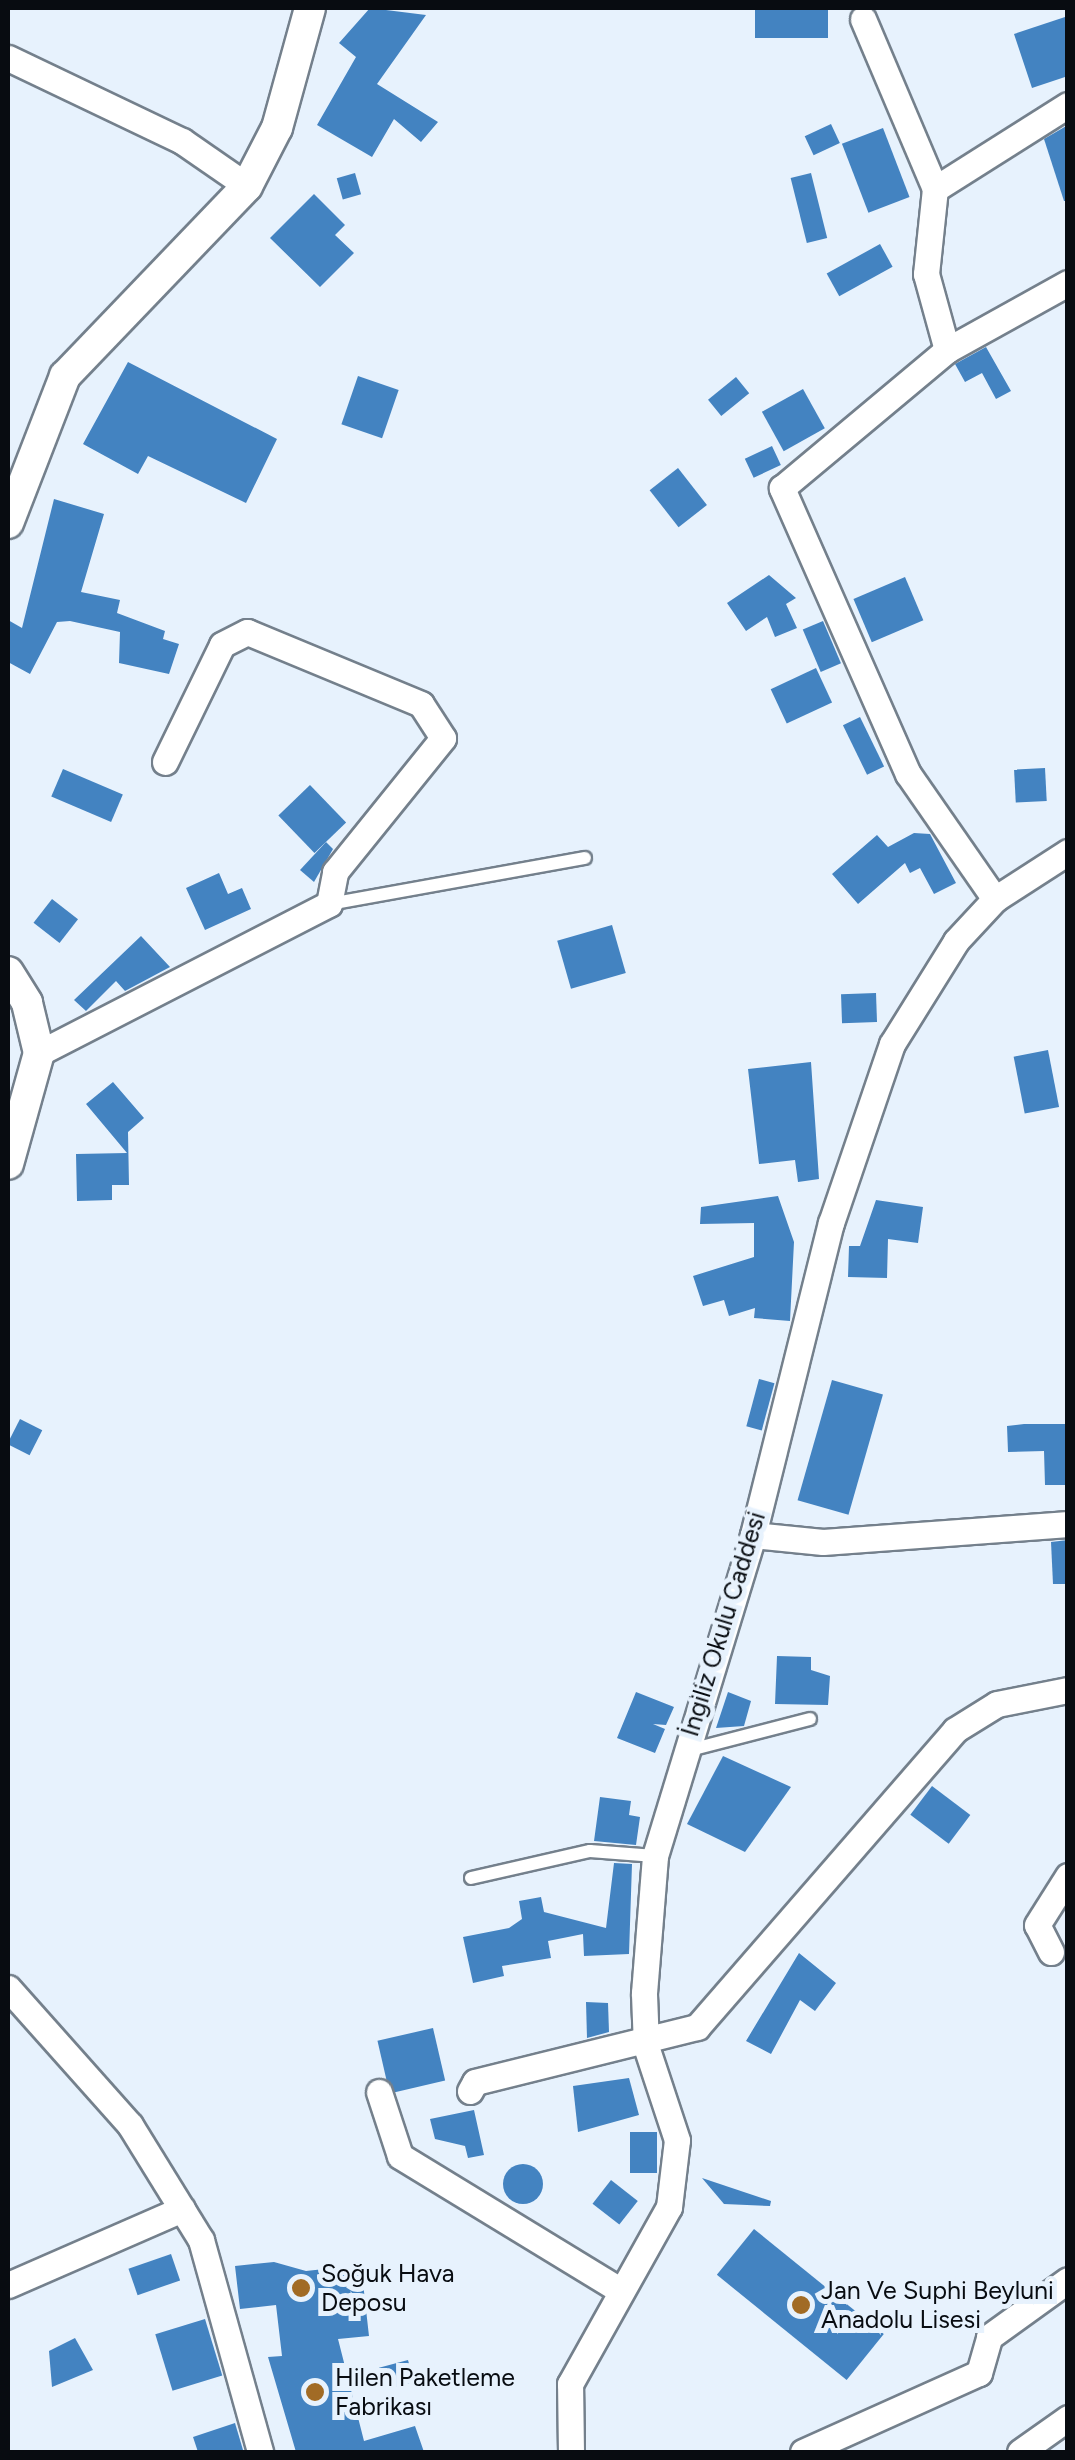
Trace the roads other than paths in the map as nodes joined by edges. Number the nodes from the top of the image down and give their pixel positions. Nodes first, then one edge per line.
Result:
1 (310, 8) edge
2 (862, 18) dead end
3 (8, 58) edge
4 (1068, 105) edge
5 (247, 186) junction
6 (934, 189) junction
7 (1068, 283) edge
8 (947, 350) junction
9 (8, 523) edge
10 (166, 762) dead end
11 (1068, 852) edge
12 (585, 858) dead end
13 (995, 899) junction
14 (329, 904) junction
15 (8, 972) edge
16 (38, 1053) junction
17 (17, 1105) edge
18 (8, 1164) edge
19 (1068, 1524) edge
20 (753, 1535) junction
21 (1068, 1690) edge
22 (810, 1719) dead end
23 (684, 1752) junction
24 (655, 1856) junction
25 (1068, 1876) edge
26 (471, 1878) dead end
27 (1051, 1952) dead end
28 (8, 1988) edge
29 (646, 2046) junction
30 (470, 2091) dead end
31 (378, 2092) dead end
32 (182, 2209) junction
33 (1068, 2280) edge
34 (8, 2285) edge
35 (621, 2291) junction
36 (1068, 2418) edge
37 (260, 2452) edge
38 (571, 2452) edge
39 (802, 2452) edge
40 (1020, 2452) edge

1 - 5 street
2 - 6 street
3 - 5 street
4 - 6 street
5 - 9 street
6 - 8 street
7 - 8 street
8 - 13 street
10 - 14 street
11 - 13 street, İngiliz Okulu Caddesi
12 - 14 lane
13 - 20 street, İngiliz Okulu Caddesi
14 - 16 street
15 - 16 street
16 - 17 street
17 - 18 street
19 - 20 street
20 - 23 street, İngiliz Okulu Caddesi
21 - 29 street
22 - 23 lane
23 - 24 street, İngiliz Okulu Caddesi
24 - 26 lane
24 - 29 street, İngiliz Okulu Caddesi
25 - 27 street
28 - 32 street
29 - 30 street
29 - 35 street, İngiliz Okulu Caddesi
31 - 35 street
32 - 34 street
32 - 37 street
33 - 39 street
35 - 38 street, İngiliz Okulu Caddesi
36 - 40 street

